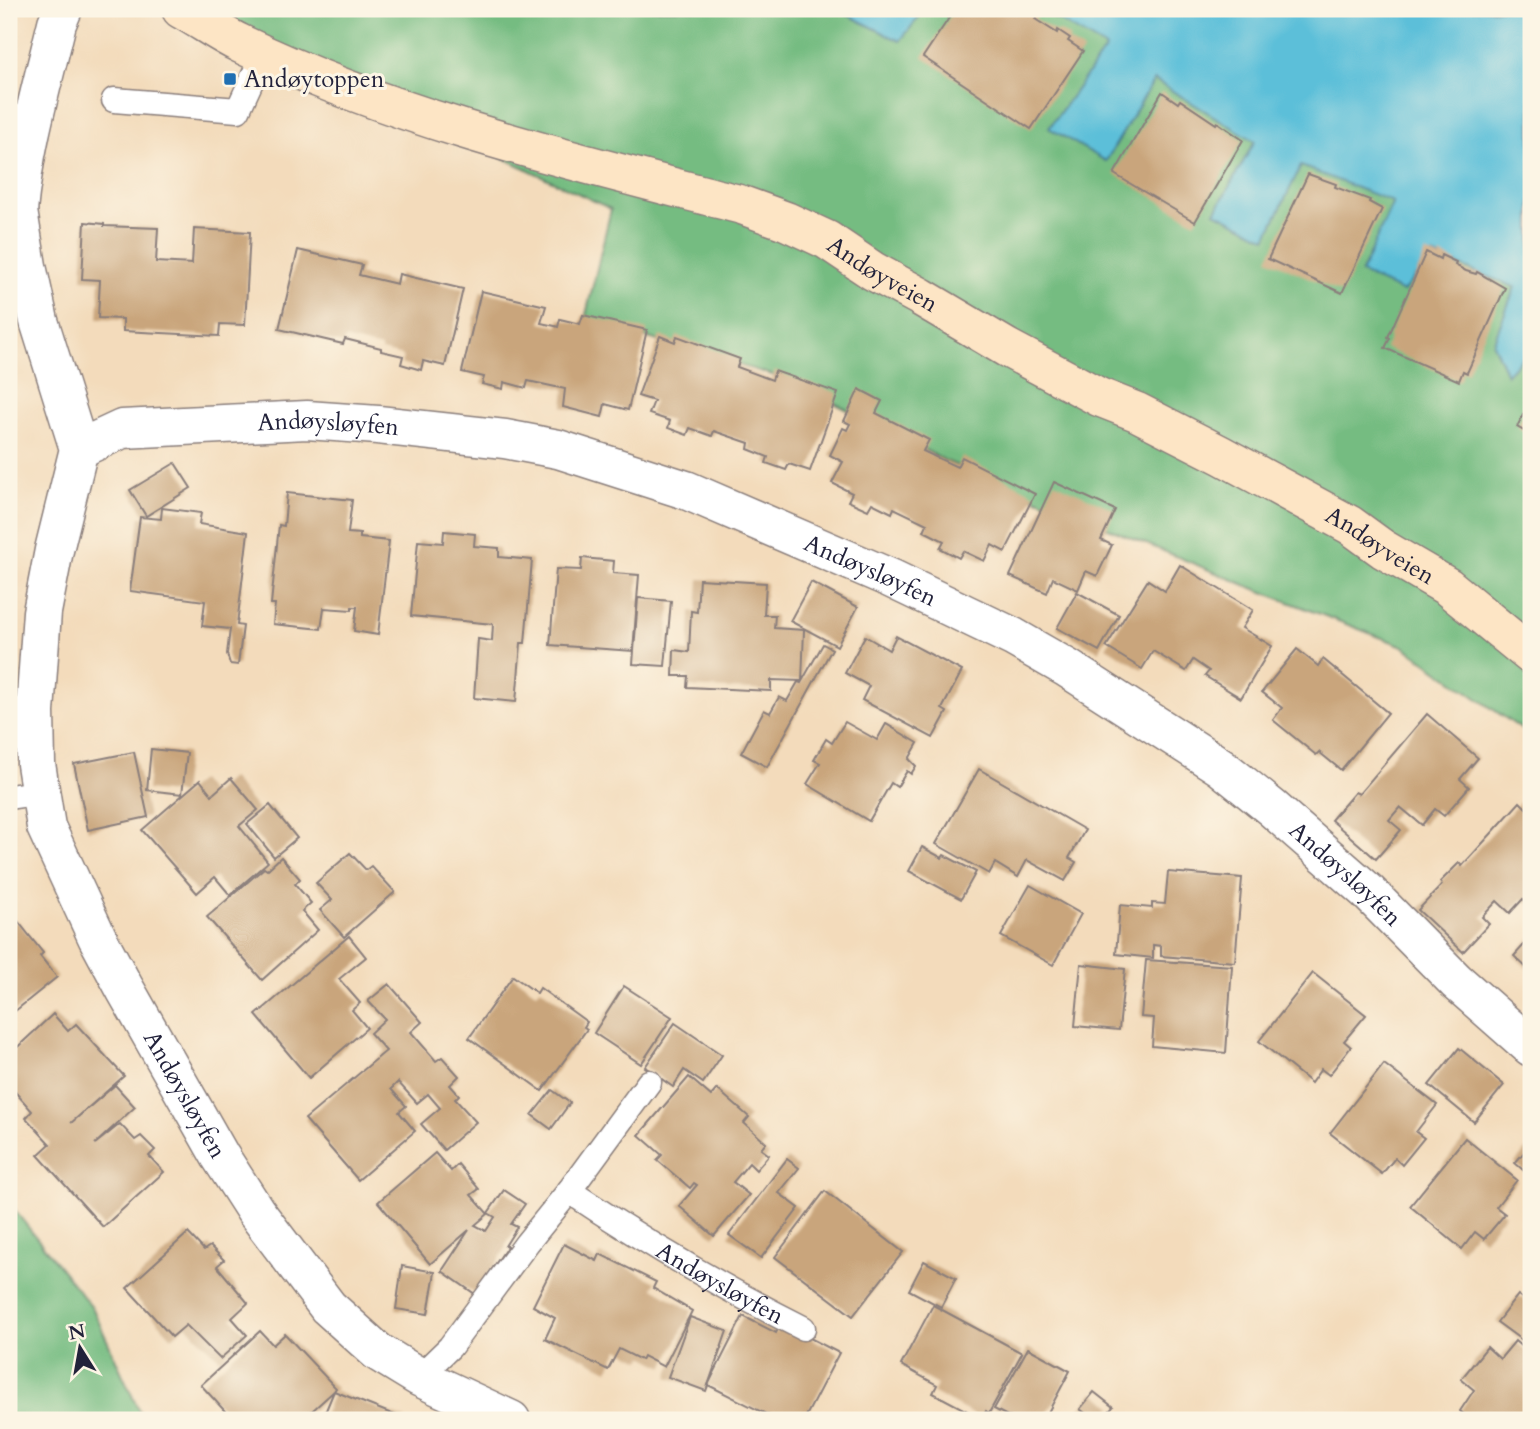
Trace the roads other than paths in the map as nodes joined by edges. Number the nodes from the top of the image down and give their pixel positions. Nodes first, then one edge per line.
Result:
1 (63, 9) edge
2 (181, 9) edge
3 (264, 53) junction
4 (114, 100) dead end
5 (14, 212) edge
6 (79, 449) junction
7 (1531, 655) edge
8 (25, 795) edge
9 (1531, 1047) edge
10 (649, 1082) dead end
11 (569, 1191) junction
12 (803, 1328) dead end
13 (419, 1377) junction
14 (511, 1420) edge

1 - 5 street
2 - 3 street, Andøyveien
3 - 4 lane
3 - 7 street, Andøyveien
5 - 6 street
6 - 8 street
6 - 9 street, Andøysløyfen
8 - 13 street, Andøysløyfen
10 - 11 lane
11 - 12 lane, Andøysløyfen
11 - 13 lane
13 - 14 street, Andøysløyfen

